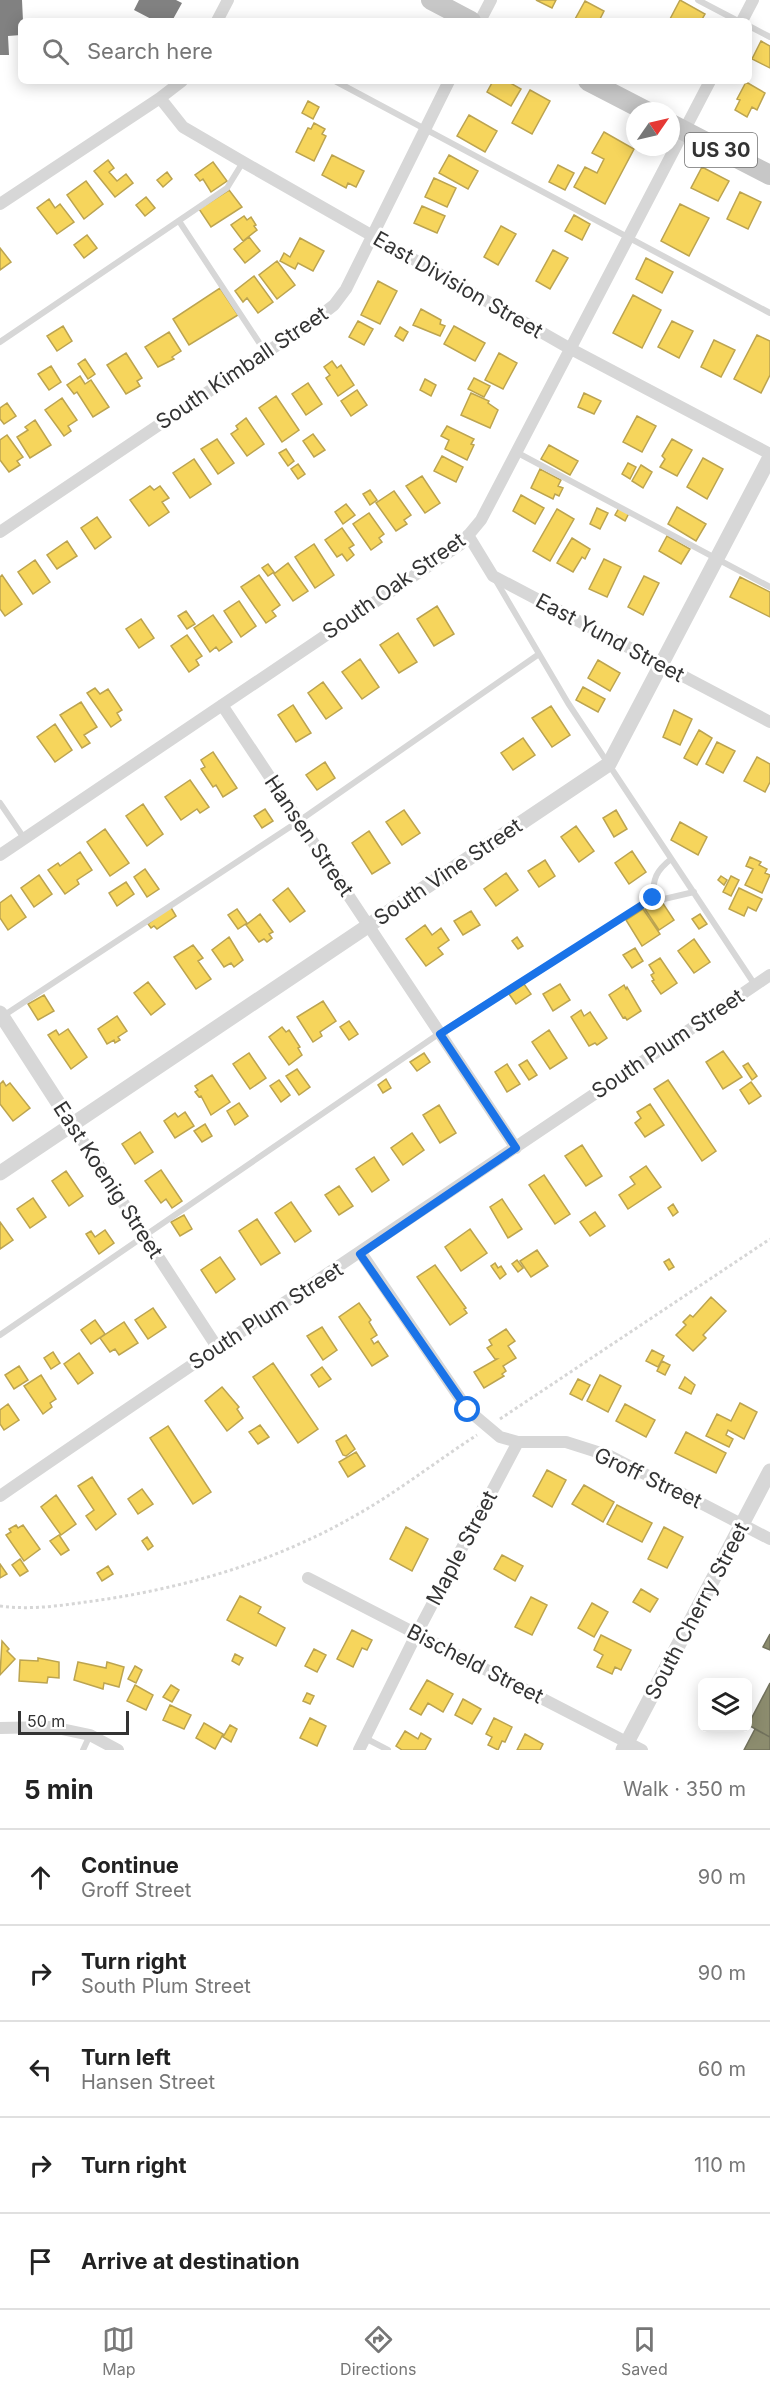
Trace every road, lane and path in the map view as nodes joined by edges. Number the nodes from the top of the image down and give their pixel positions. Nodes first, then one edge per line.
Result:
1 (228, 0) edge
2 (431, 0) edge
3 (491, 0) edge
4 (698, 0) edge
5 (753, 0) edge
6 (221, 18) edge
7 (465, 18) edge
8 (482, 18) edge
9 (734, 18) edge
10 (742, 18) edge
11 (752, 28) edge
12 (770, 37) edge
13 (178, 84) edge
14 (341, 84) edge
15 (448, 84) edge
16 (594, 84) edge
17 (708, 84) edge
18 (160, 98) junction
19 (629, 102) edge
20 (680, 123) edge
21 (425, 129) junction
22 (680, 129) edge
23 (664, 156) edge
24 (243, 162) junction
25 (770, 175) edge
26 (2, 198) edge
27 (179, 221) junction
28 (371, 236) junction
29 (628, 236) junction
30 (770, 313) edge
31 (0, 342) edge
32 (568, 348) junction
33 (266, 352) junction
34 (516, 452) junction
35 (770, 455) edge
36 (0, 532) edge
37 (468, 535) junction
38 (717, 558) junction
39 (493, 576) junction
40 (770, 586) edge
41 (539, 654) junction
42 (662, 665) junction
43 (222, 705) junction
44 (770, 722) edge
45 (609, 764) junction
46 (0, 803) edge
47 (299, 821) junction
48 (24, 838) junction
49 (0, 855) edge
50 (671, 859) junction
51 (694, 892) junction
52 (653, 898) junction
53 (369, 926) junction
54 (770, 975) edge
55 (755, 985) junction
56 (1, 1016) edge
57 (440, 1034) junction
58 (73, 1126) junction
59 (516, 1148) junction
60 (0, 1173) edge
61 (145, 1237) junction
62 (770, 1239) edge
63 (360, 1254) junction
64 (0, 1335) edge
65 (217, 1347) junction
66 (488, 1427) junction
67 (518, 1442) junction
68 (770, 1471) edge
69 (0, 1496) edge
70 (743, 1524) junction
71 (770, 1539) edge
72 (308, 1578) dead end
73 (0, 1606) edge
74 (417, 1634) junction
75 (0, 1728) edge
76 (90, 1735) junction
77 (365, 1738) junction
78 (625, 1746) edge
79 (83, 1750) edge
80 (118, 1750) edge
81 (359, 1750) edge
82 (388, 1750) edge
83 (642, 1750) edge

1 - 6 street
2 - 7 highway
3 - 8 street
4 - 9 lane
5 - 10 street
11 - 12 lane
13 - 18 street
14 - 21 lane
15 - 21 street, South Kimball Street
16 - 19 highway
17 - 20 street, South Oak Street
18 - 24 street, East Division Street
18 - 26 street
21 - 28 street, South Kimball Street
21 - 29 lane
22 - 25 highway, US 30
23 - 29 street, South Oak Street
24 - 27 lane
24 - 28 street, East Division Street
27 - 31 lane
27 - 33 lane
28 - 32 street, East Division Street
28 - 33 street, South Kimball Street
29 - 30 lane
29 - 32 street, South Oak Street
32 - 34 street, South Oak Street
32 - 35 street, East Division Street
33 - 36 street, South Kimball Street
34 - 37 street, South Oak Street
34 - 38 lane
35 - 38 street, South Vine Street
37 - 39 street
37 - 43 street, South Oak Street
38 - 40 lane
38 - 42 street, South Vine Street
39 - 41 lane
39 - 42 street, East Yund Street
41 - 45 lane
41 - 47 lane
42 - 44 street, East Yund Street
42 - 45 street, South Vine Street
43 - 47 street, Hansen Street
43 - 48 street, South Oak Street
45 - 50 lane
45 - 53 street, South Vine Street
46 - 48 lane
47 - 53 street, Hansen Street
47 - 56 lane
48 - 49 street, South Oak Street
50 - 51 lane
50 - 52 lane
51 - 52 lane
51 - 55 lane
52 - 57 lane
53 - 57 street, Hansen Street
53 - 58 street, South Vine Street
54 - 55 street, South Plum Street
55 - 59 street, South Plum Street
56 - 58 street, East Koenig Street
57 - 59 street, Hansen Street
57 - 61 lane
58 - 60 street, South Vine Street
58 - 61 street, East Koenig Street
59 - 63 street, South Plum Street
61 - 64 lane
61 - 65 street, East Koenig Street
62 - 66 path
63 - 65 street, South Plum Street
63 - 66 street, Groff Street
65 - 69 street, South Plum Street
66 - 67 street, Groff Street
66 - 73 path
67 - 70 street, Groff Street
67 - 74 street, Maple Street
68 - 70 street, South Cherry Street
70 - 71 street, Groff Street
70 - 78 street, South Cherry Street
72 - 74 street, Bischeld Street
74 - 77 street, Maple Street
74 - 78 street, Bischeld Street
75 - 76 street
76 - 79 lane
76 - 80 street
77 - 81 street, Maple Street
77 - 82 lane
78 - 83 street, Bischeld Street

